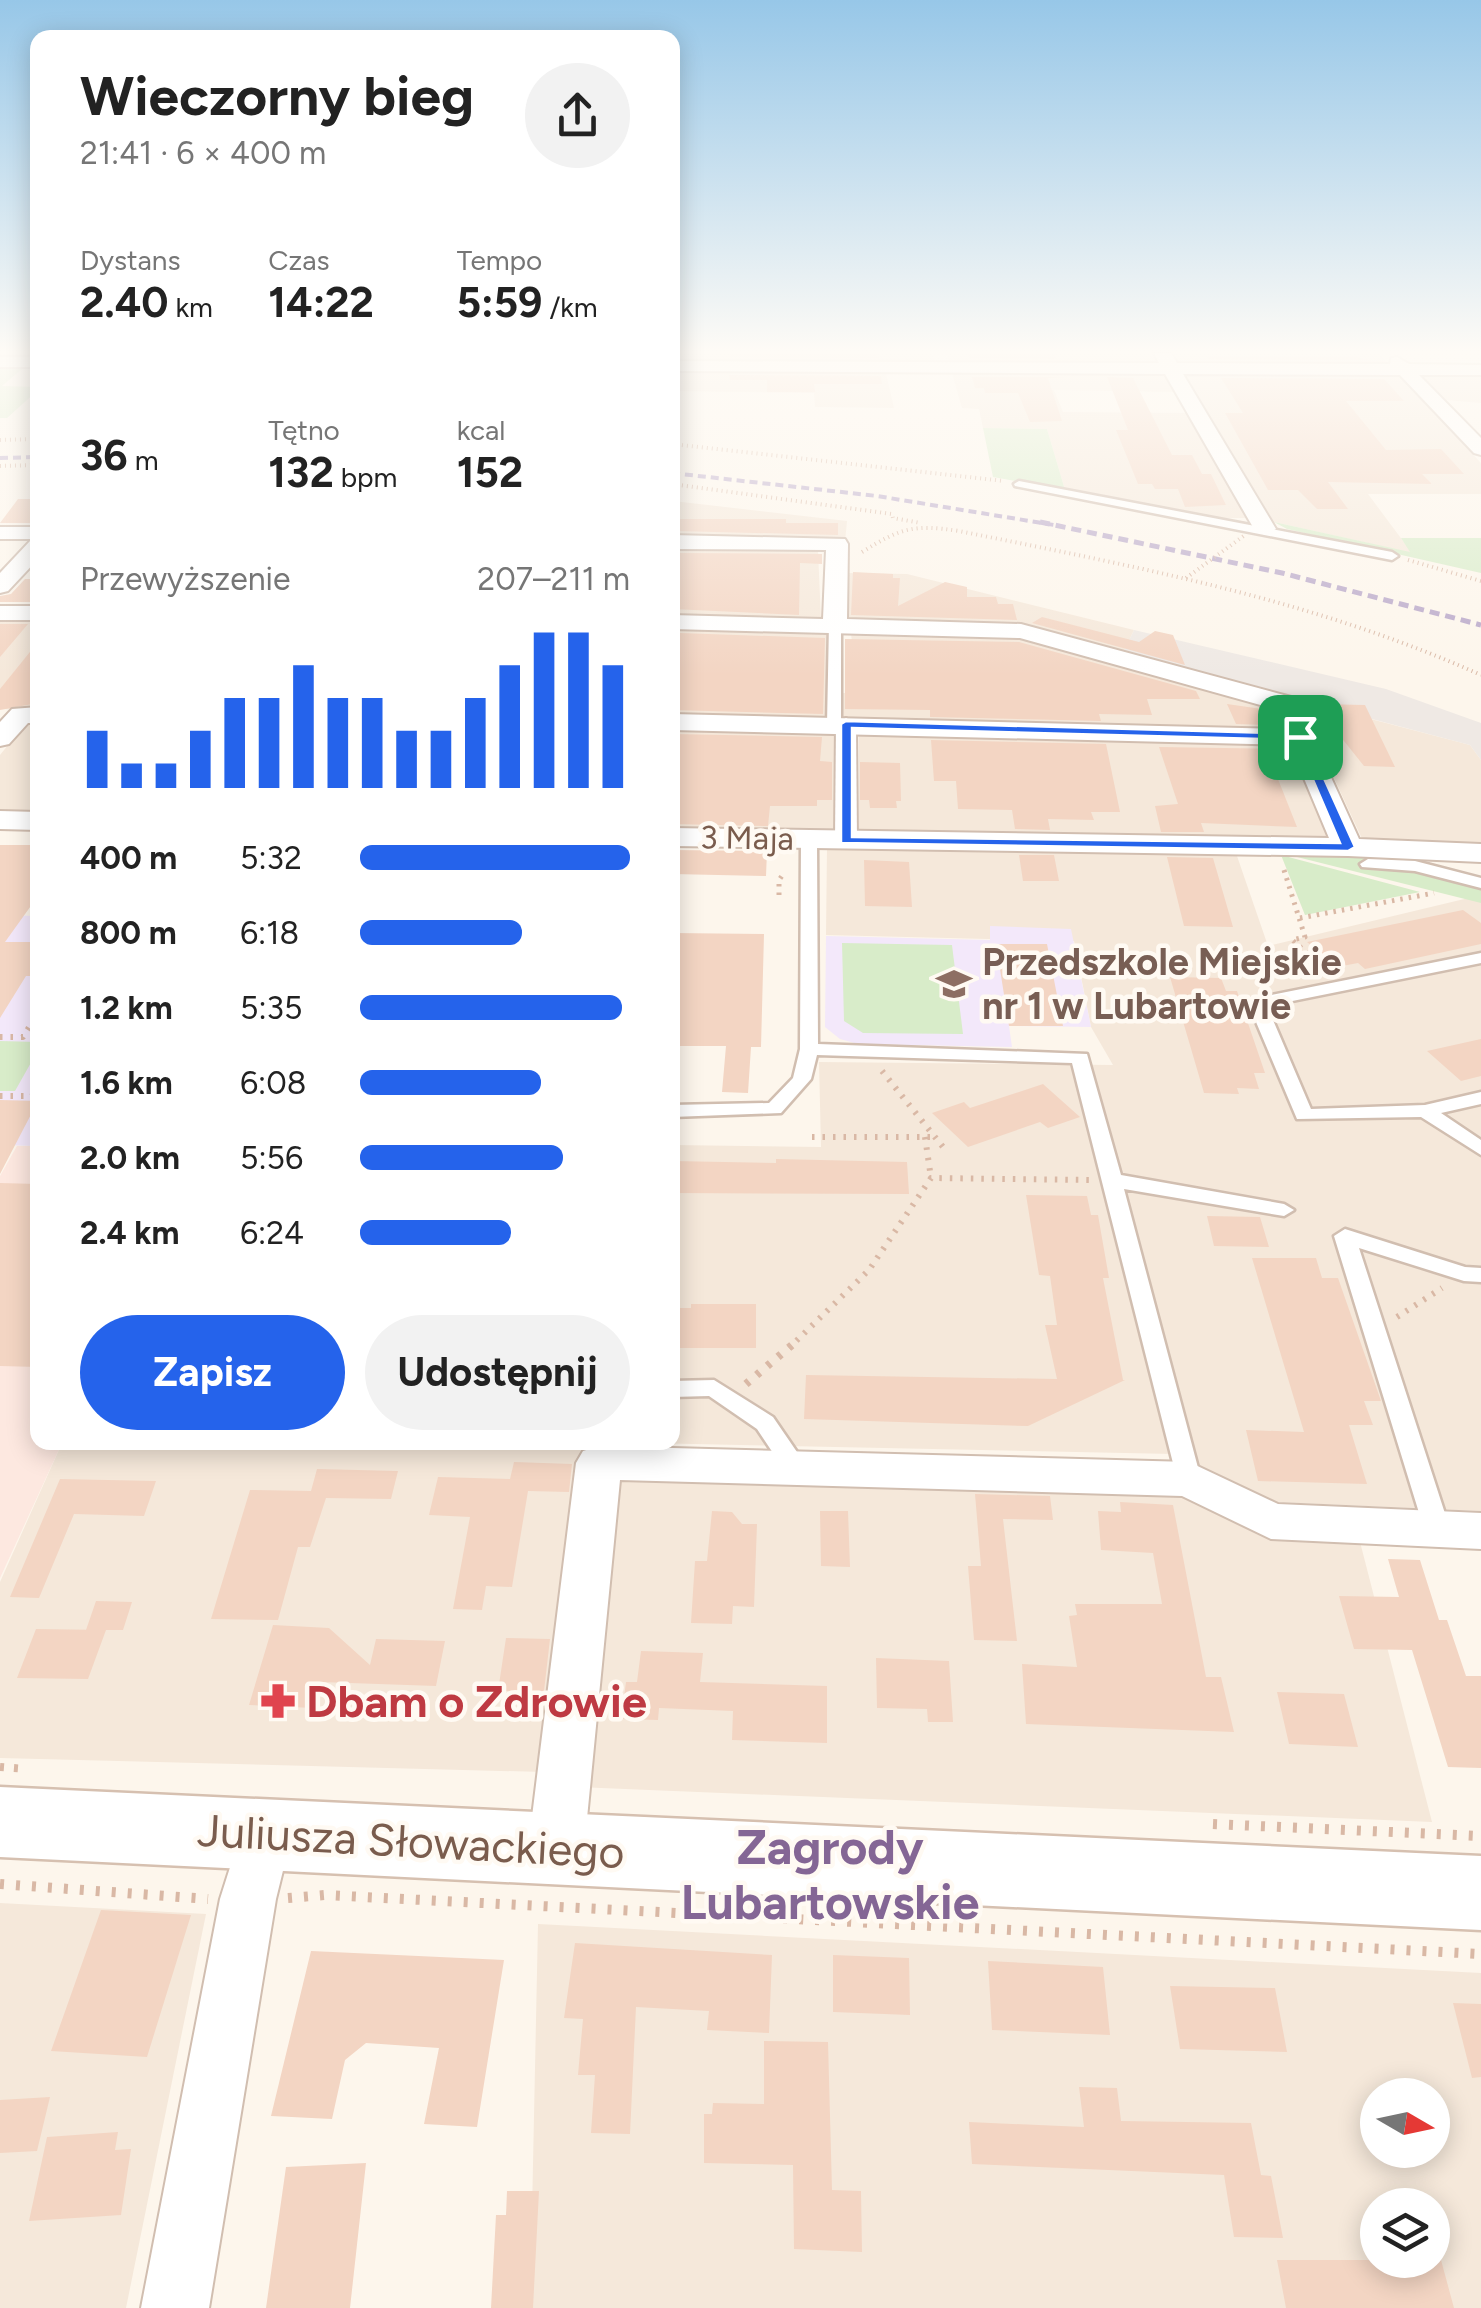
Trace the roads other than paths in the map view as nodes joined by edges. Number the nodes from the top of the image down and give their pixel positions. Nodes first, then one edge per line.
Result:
1 (1219, 461) edge
2 (1019, 484) road end
3 (1255, 532) junction
4 (0, 533) edge
5 (30, 534) edge
6 (680, 542) edge
7 (30, 554) edge
8 (1392, 556) road end
9 (0, 586) edge
10 (0, 613) edge
11 (30, 613) edge
12 (680, 622) edge
13 (834, 624) junction
14 (30, 715) edge
15 (680, 722) edge
16 (840, 724) junction
17 (1300, 737) junction
18 (0, 738) edge
19 (0, 820) edge
20 (30, 822) edge
21 (680, 837) edge
22 (809, 840) junction
23 (846, 840) junction
24 (1358, 855) junction
25 (1475, 856) edge
26 (1481, 883) edge
27 (1481, 958) edge
28 (808, 1049) junction
29 (1474, 1100) edge
30 (680, 1111) edge
31 (1425, 1111) junction
32 (1479, 1147) edge
33 (1112, 1180) junction
34 (1284, 1210) dead end
35 (1472, 1274) edge
36 (680, 1389) edge
37 (600, 1453) edge
38 (798, 1471) junction
39 (1189, 1479) junction
40 (1459, 1530) edge
41 (0, 1822) edge
42 (556, 1849) junction
43 (274, 1866) junction
44 (1481, 1893) edge
45 (176, 2308) edge

1 - 3 street
2 - 3 lane
3 - 8 lane
4 - 5 street
6 - 13 street
7 - 9 street
10 - 11 street
12 - 13 street
13 - 16 lane
13 - 17 street
14 - 18 street
15 - 16 street
16 - 17 street
16 - 23 street
17 - 24 street
19 - 20 street
21 - 22 street, 3 Maja
22 - 23 street, 3 Maja
22 - 28 lane
23 - 24 street, 3 Maja
24 - 25 street, 3 Maja
24 - 26 lane
27 - 31 lane
28 - 30 lane
28 - 33 lane
29 - 31 lane
29 - 32 lane
31 - 32 lane
33 - 34 lane
33 - 39 lane
35 - 40 lane
36 - 38 lane
37 - 38 street
37 - 42 street
38 - 39 street
39 - 40 street
41 - 43 main road, Juliusza Słowackiego
42 - 43 main road, Juliusza Słowackiego
42 - 44 main road, Juliusza Słowackiego
43 - 45 street

